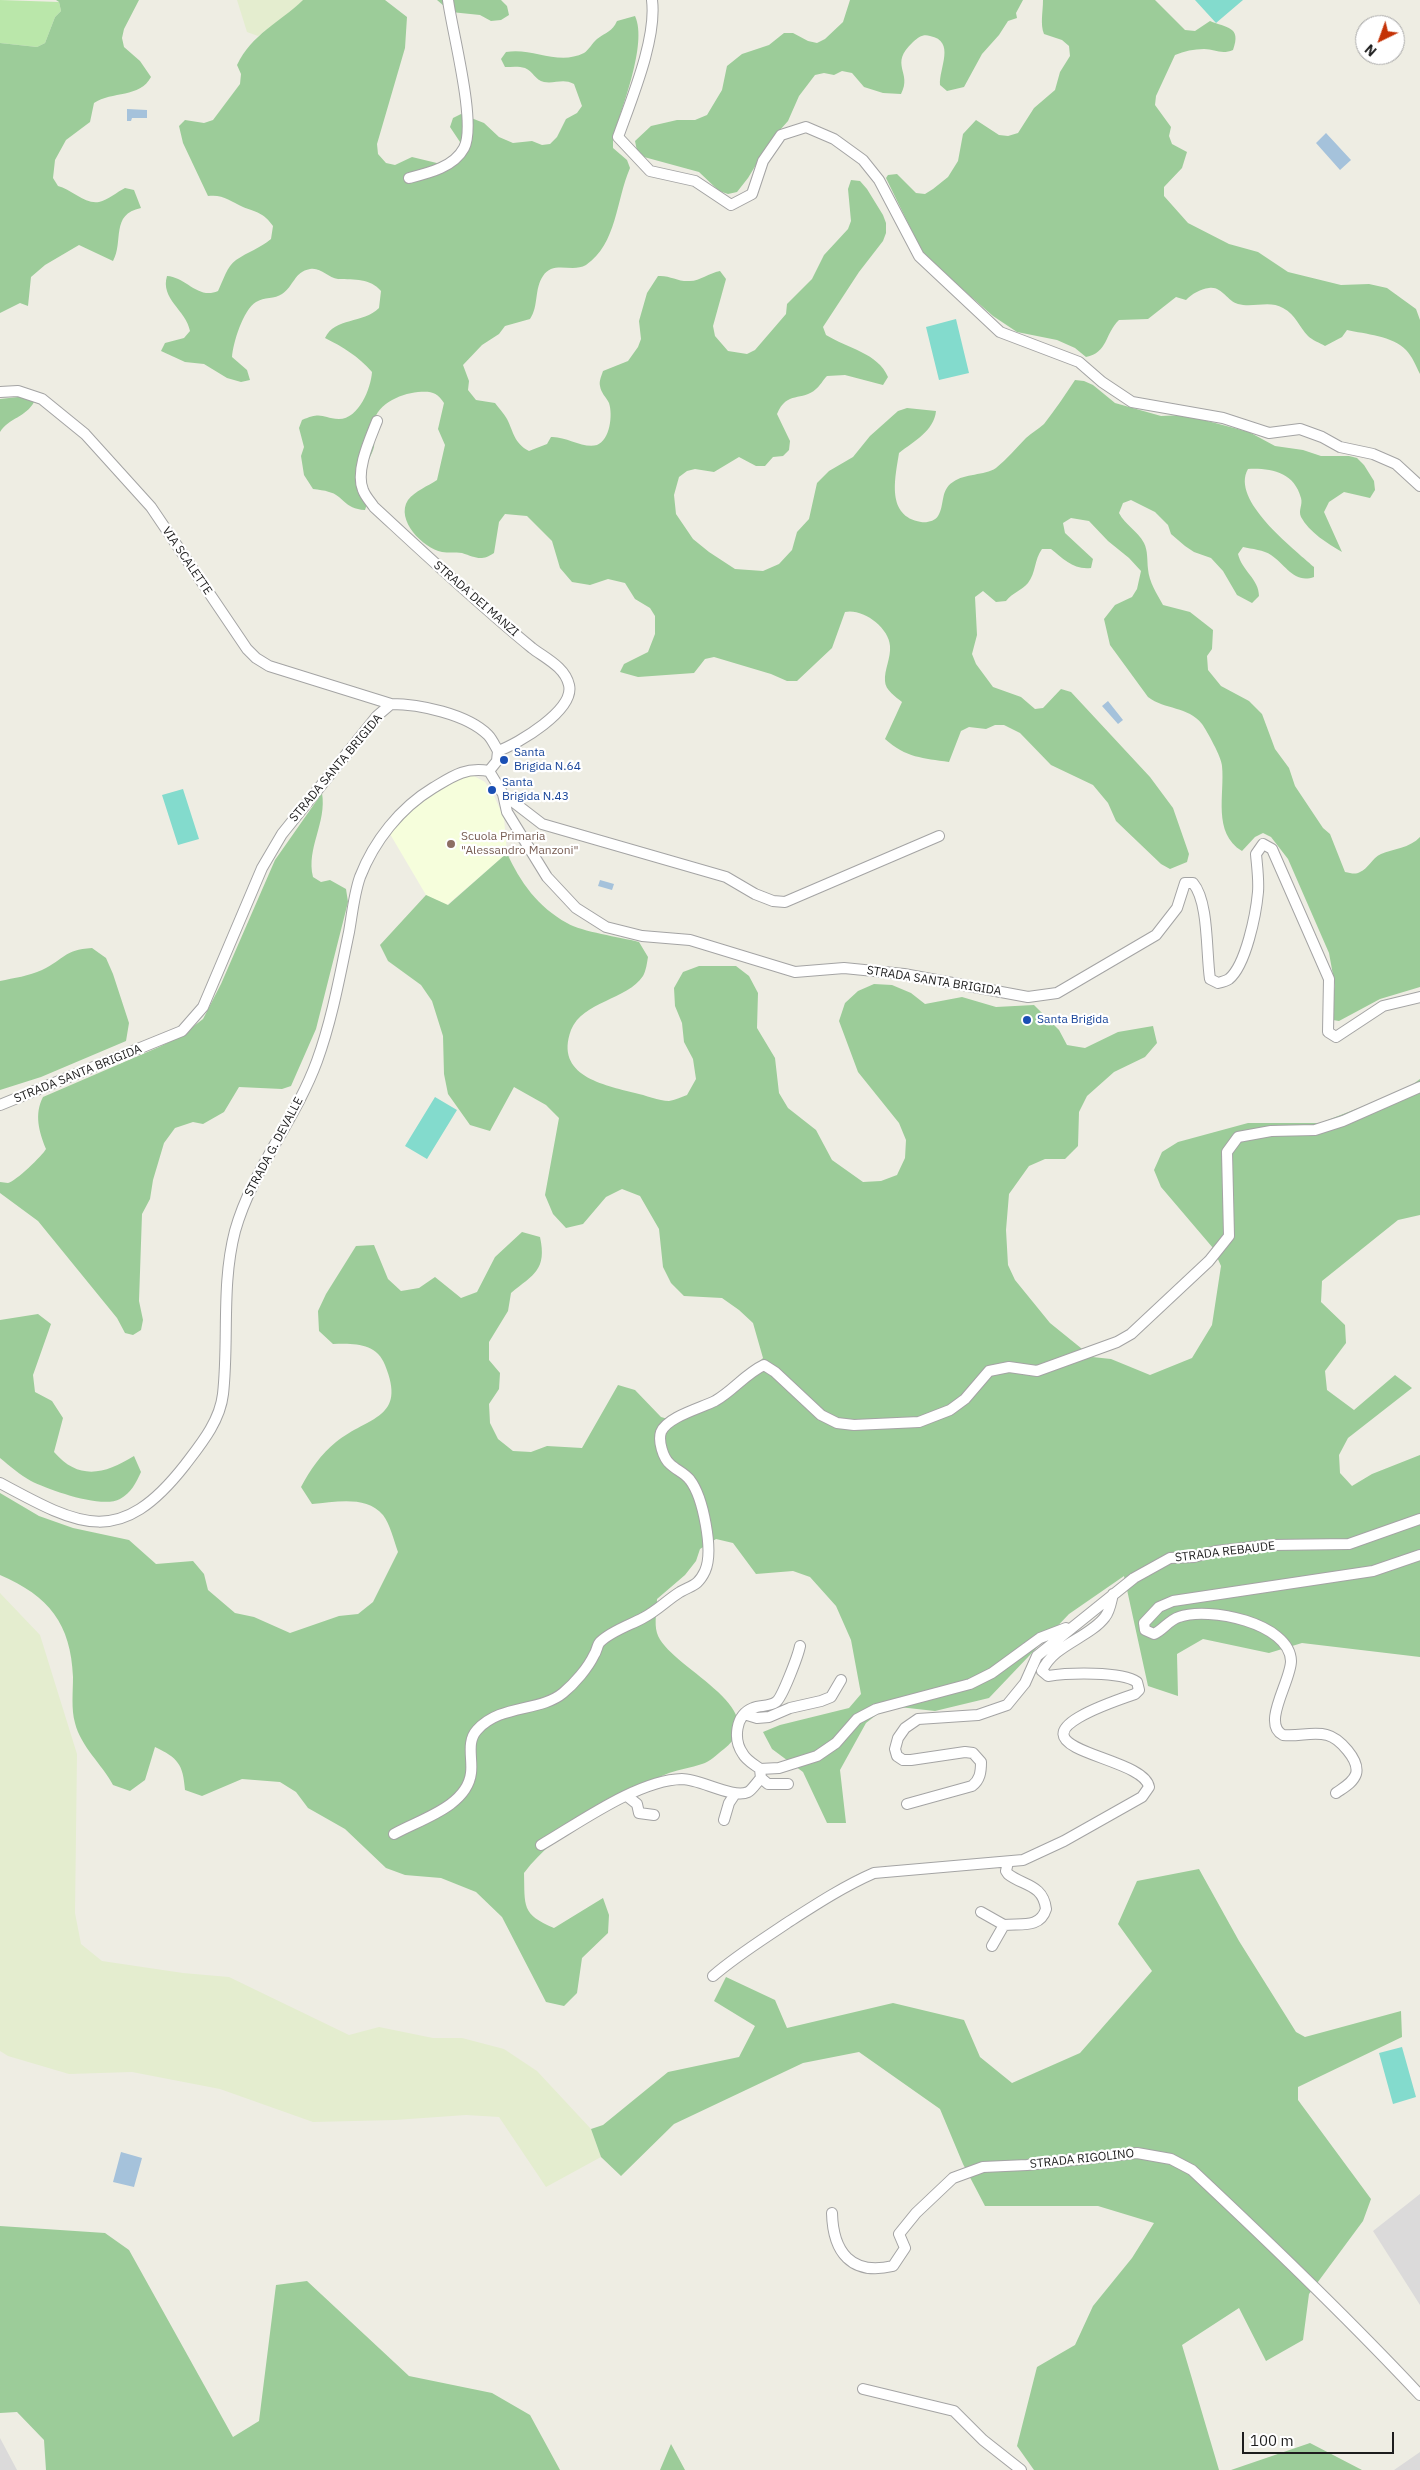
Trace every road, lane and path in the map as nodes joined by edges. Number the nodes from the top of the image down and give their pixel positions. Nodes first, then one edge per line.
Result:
1 (448, 0) edge
2 (652, 0) edge
3 (409, 178) dead end
4 (0, 392) edge
5 (378, 421) dead end
6 (1420, 486) edge
7 (391, 704) junction
8 (498, 751) junction
9 (489, 771) junction
10 (503, 794) junction
11 (939, 836) dead end
12 (1420, 997) edge
13 (1420, 1087) edge
14 (0, 1104) edge
15 (0, 1483) edge
16 (1420, 1519) edge
17 (1420, 1555) edge
18 (1113, 1594) junction
19 (1076, 1624) junction
20 (800, 1646) dead end
21 (841, 1680) dead end
22 (744, 1714) junction
23 (761, 1774) junction
24 (788, 1784) dead end
25 (1336, 1793) dead end
26 (735, 1794) junction
27 (628, 1796) junction
28 (907, 1804) dead end
29 (654, 1815) dead end
30 (724, 1820) dead end
31 (394, 1834) dead end
32 (541, 1846) dead end
33 (1008, 1862) junction
34 (981, 1912) dead end
35 (1004, 1925) junction
36 (992, 1946) dead end
37 (713, 1976) dead end
38 (832, 2213) dead end
39 (863, 2389) dead end
40 (1420, 2395) edge
41 (1021, 2470) edge

1 - 3 street
2 - 6 street
4 - 7 street, VIA SCALETTE
5 - 8 street, STRADA DEI MANZI
7 - 8 street, STRADA SANTA BRIGIDA
7 - 14 street, STRADA SANTA BRIGIDA
8 - 9 street
9 - 10 street, STRADA SANTA BRIGIDA
9 - 15 street, STRADA G. DEVALLE
10 - 11 street
10 - 12 street, STRADA SANTA BRIGIDA
13 - 31 street
16 - 18 street, STRADA REBAUDE
17 - 25 street
18 - 19 street, STRADA REBAUDE
18 - 33 street
19 - 23 street
19 - 28 street, STRADA REBAUDE
20 - 22 street
21 - 22 street
22 - 23 street
23 - 24 street
23 - 26 street
26 - 27 street
26 - 30 street
27 - 29 street
27 - 32 street
33 - 35 street
33 - 37 street
34 - 35 street
35 - 36 street
38 - 40 street, STRADA RIGOLINO
39 - 41 street

